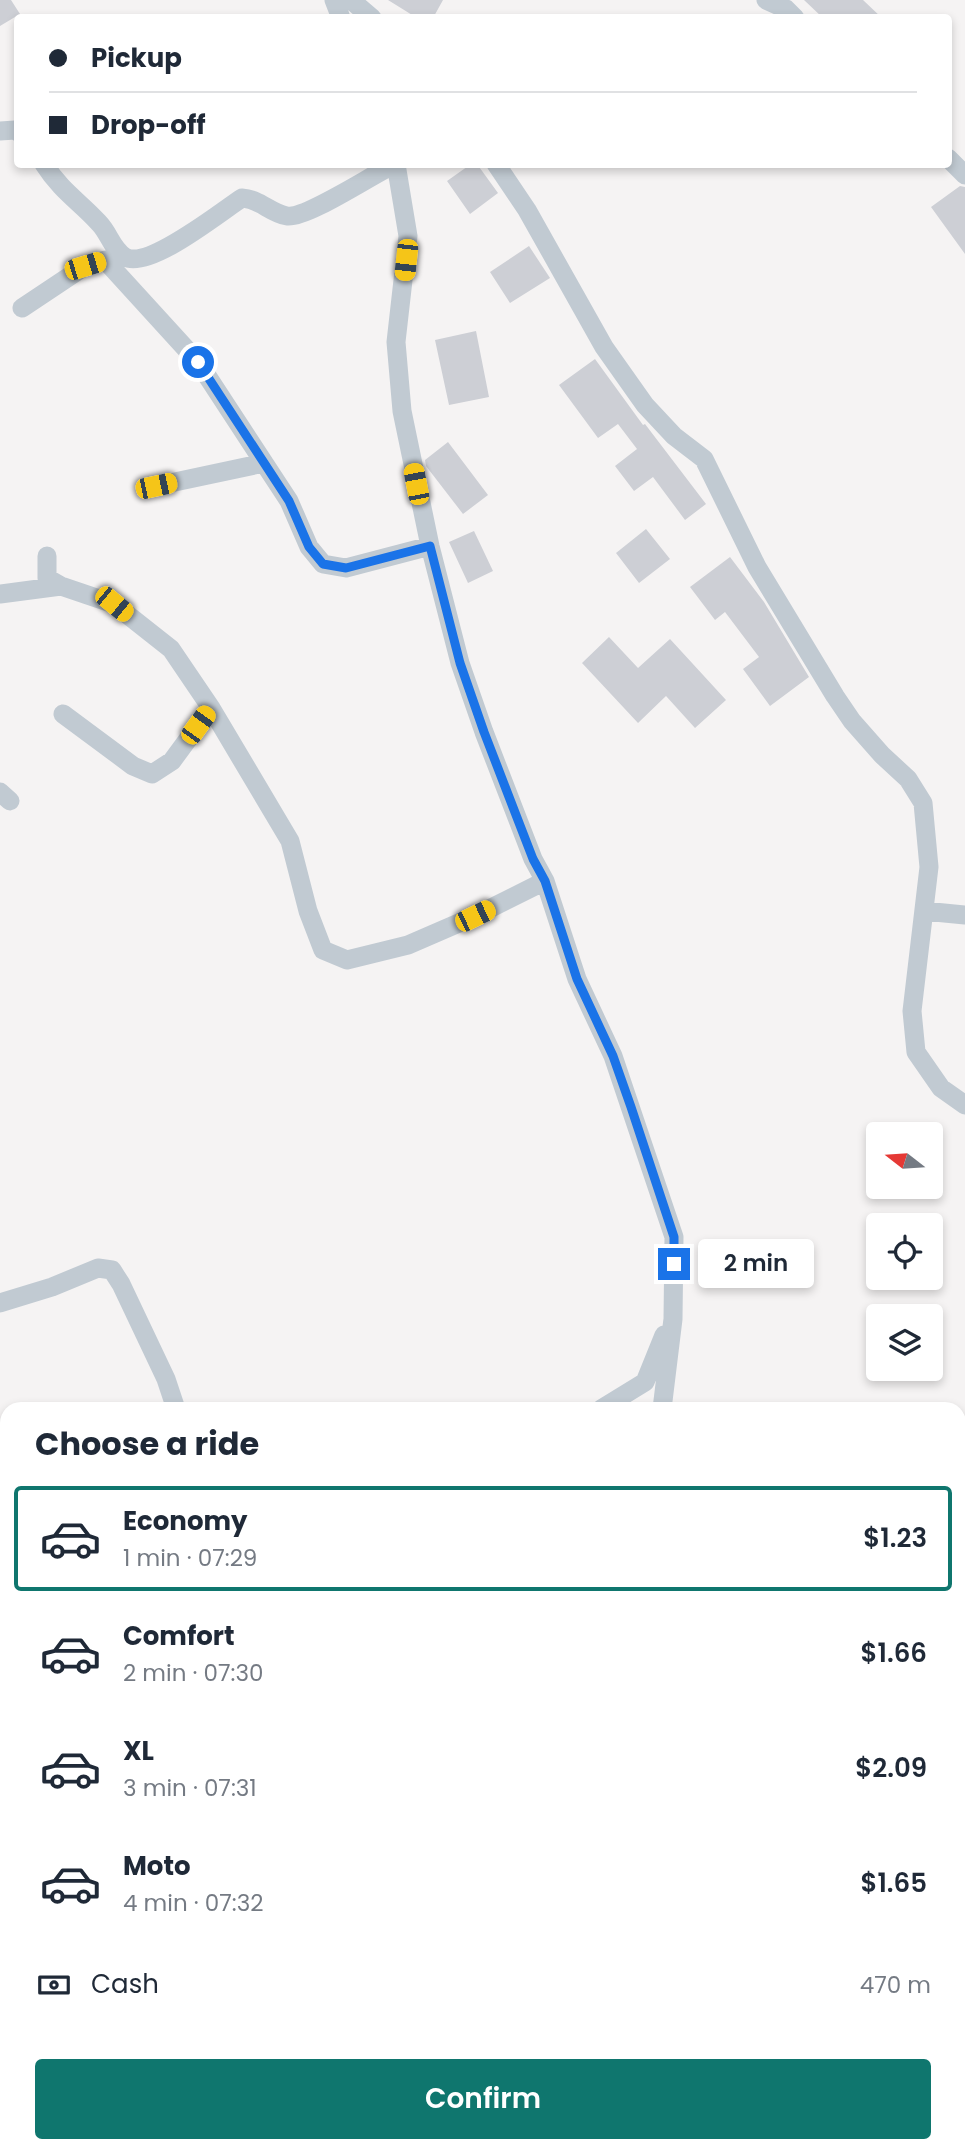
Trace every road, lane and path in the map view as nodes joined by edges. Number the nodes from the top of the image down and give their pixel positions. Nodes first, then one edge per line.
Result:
1 (351, 0) edge
2 (766, 0) edge
3 (367, 14) edge
4 (791, 14) edge
5 (952, 162) edge
6 (47, 168) edge
7 (388, 168) edge
8 (396, 168) edge
9 (499, 168) edge
10 (965, 174) edge
11 (22, 308) dead end
12 (264, 463) junction
13 (156, 486) dead end
14 (430, 546) junction
15 (47, 556) dead end
16 (61, 586) junction
17 (0, 594) edge
18 (211, 708) junction
19 (63, 714) dead end
20 (545, 881) junction
21 (924, 911) junction
22 (965, 915) edge
23 (965, 1105) edge
24 (0, 1303) edge
25 (673, 1319) junction
26 (174, 1402) edge
27 (612, 1402) edge
28 (663, 1402) edge

1 - 3 street
2 - 4 street
5 - 10 street
6 - 7 street
8 - 14 street
9 - 21 street
11 - 12 street
12 - 13 street
12 - 14 street
14 - 20 street
15 - 16 street
16 - 17 street
16 - 18 street
18 - 19 street
18 - 20 street
20 - 25 street
21 - 22 street
21 - 23 street
24 - 26 street
25 - 27 street
25 - 28 street

